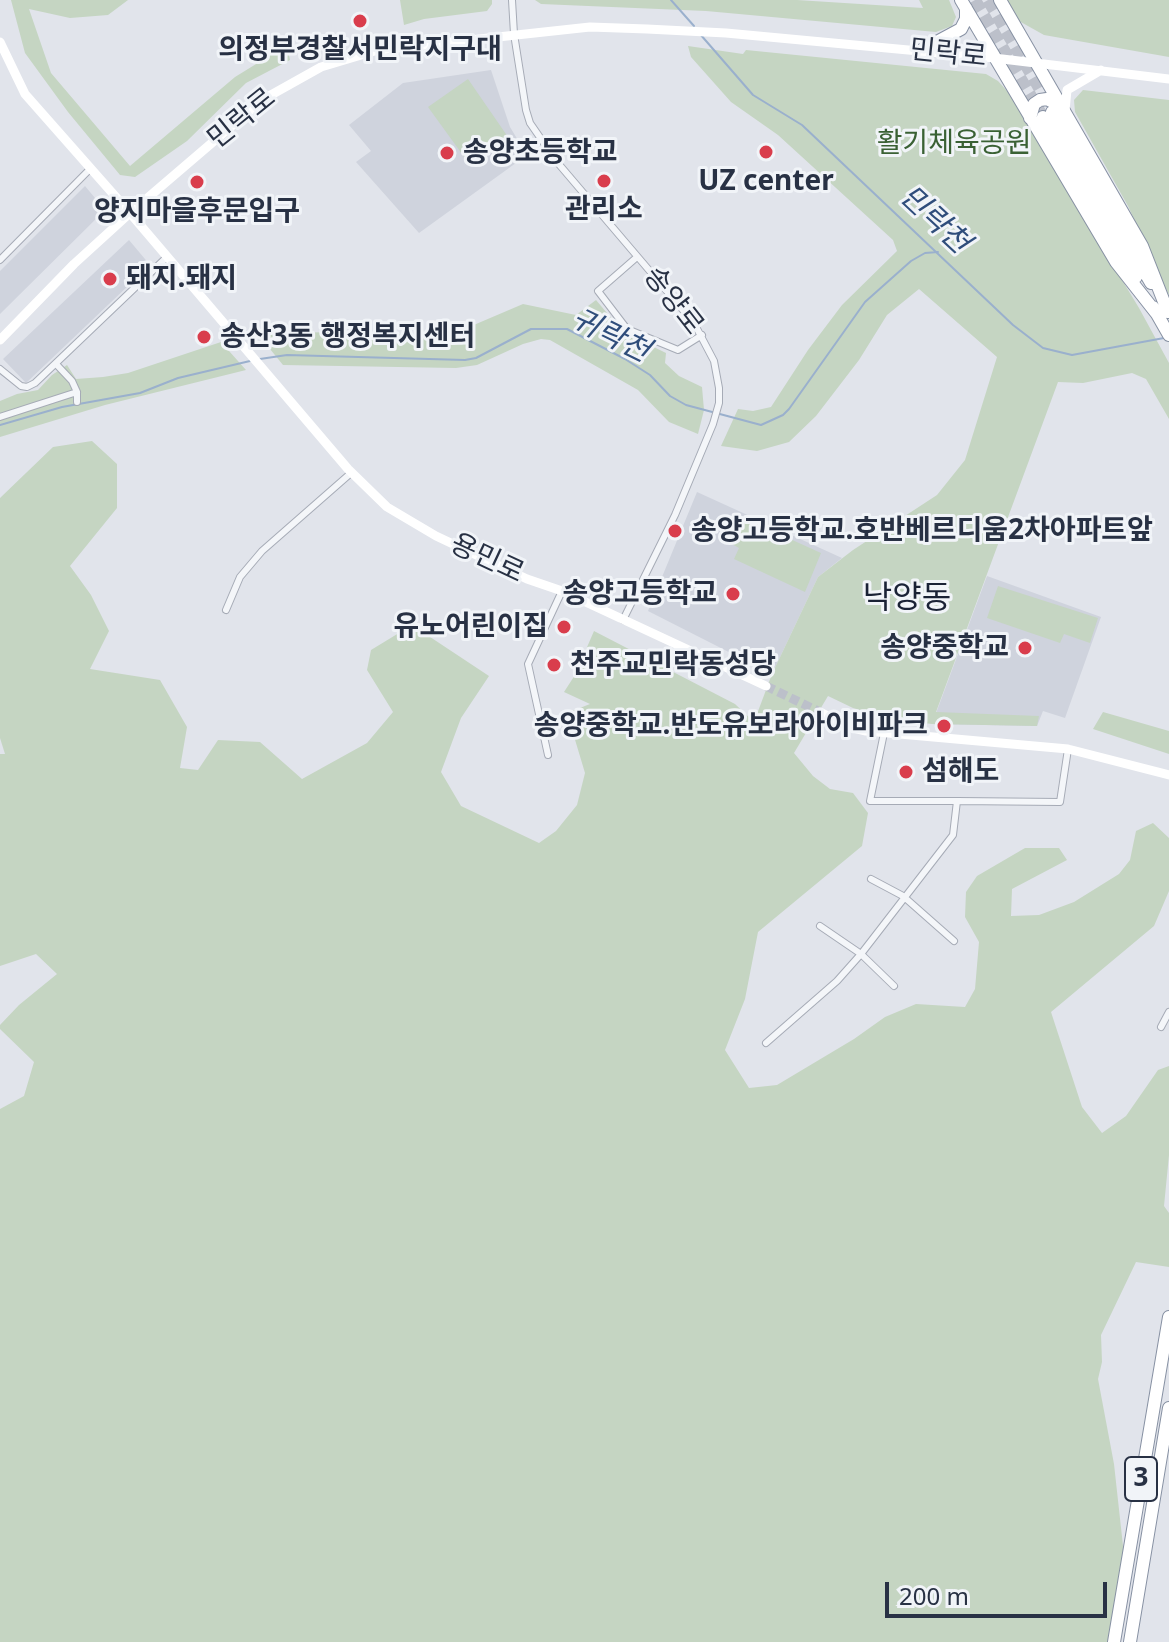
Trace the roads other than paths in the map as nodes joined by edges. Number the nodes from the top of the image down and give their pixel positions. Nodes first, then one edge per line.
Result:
1 (1000, 0) edge
2 (512, 3) edge
3 (964, 4) edge
4 (514, 34) junction
5 (0, 42) edge
6 (920, 51) junction
7 (994, 58) junction
8 (1037, 63) junction
9 (1102, 70) junction
10 (1169, 79) edge
11 (1048, 115) junction
12 (90, 169) junction
13 (130, 213) junction
14 (167, 257) junction
15 (637, 257) junction
16 (0, 260) edge
17 (1165, 313) edge
18 (702, 335) junction
19 (1169, 335) edge
20 (0, 340) edge
21 (56, 364) junction
22 (0, 369) edge
23 (77, 392) junction
24 (77, 402) dead end
25 (0, 417) edge
26 (351, 473) junction
27 (562, 591) junction
28 (226, 610) dead end
29 (623, 620) junction
30 (766, 686) tunnel mouth
31 (820, 712) tunnel mouth
32 (884, 733) junction
33 (1068, 749) junction
34 (548, 755) dead end
35 (1169, 775) edge
36 (957, 801) junction
37 (871, 879) dead end
38 (903, 896) junction
39 (820, 926) dead end
40 (954, 941) dead end
41 (861, 954) junction
42 (894, 986) dead end
43 (1169, 1012) edge
44 (1161, 1027) dead end
45 (766, 1043) dead end
46 (1169, 1317) edge
47 (1169, 1408) edge
48 (1114, 1642) edge
49 (1130, 1642) edge

1 - 8 highway
2 - 4 street, 송양로
3 - 6 highway
3 - 7 highway
4 - 6 street, 민락로
4 - 13 street, 민락로
4 - 15 street, 송양로
5 - 12 street
6 - 7 street, 민락로
7 - 8 street, 민락로
7 - 11 highway
8 - 9 street, 민락로
8 - 11 highway
9 - 10 street, 민락로
9 - 11 street
11 - 17 highway
11 - 17 highway
12 - 13 street
12 - 16 street
13 - 14 street
13 - 20 street, 민락로
14 - 21 street
14 - 26 street, 용민로
15 - 18 street, 송양로
15 - 18 street
17 - 19 highway
18 - 29 street, 송양로
21 - 22 street
21 - 23 street
23 - 24 street
23 - 25 street
26 - 27 street, 용민로
26 - 28 street
27 - 29 street, 용민로
27 - 34 street
29 - 30 street, 용민로
31 - 32 street
32 - 33 street
32 - 36 street
33 - 35 street
33 - 36 street
36 - 38 street
37 - 38 street
38 - 40 street
38 - 41 street
39 - 41 street
41 - 42 street
41 - 45 street
43 - 44 street
46 - 48 highway, 3
47 - 49 highway, 3

